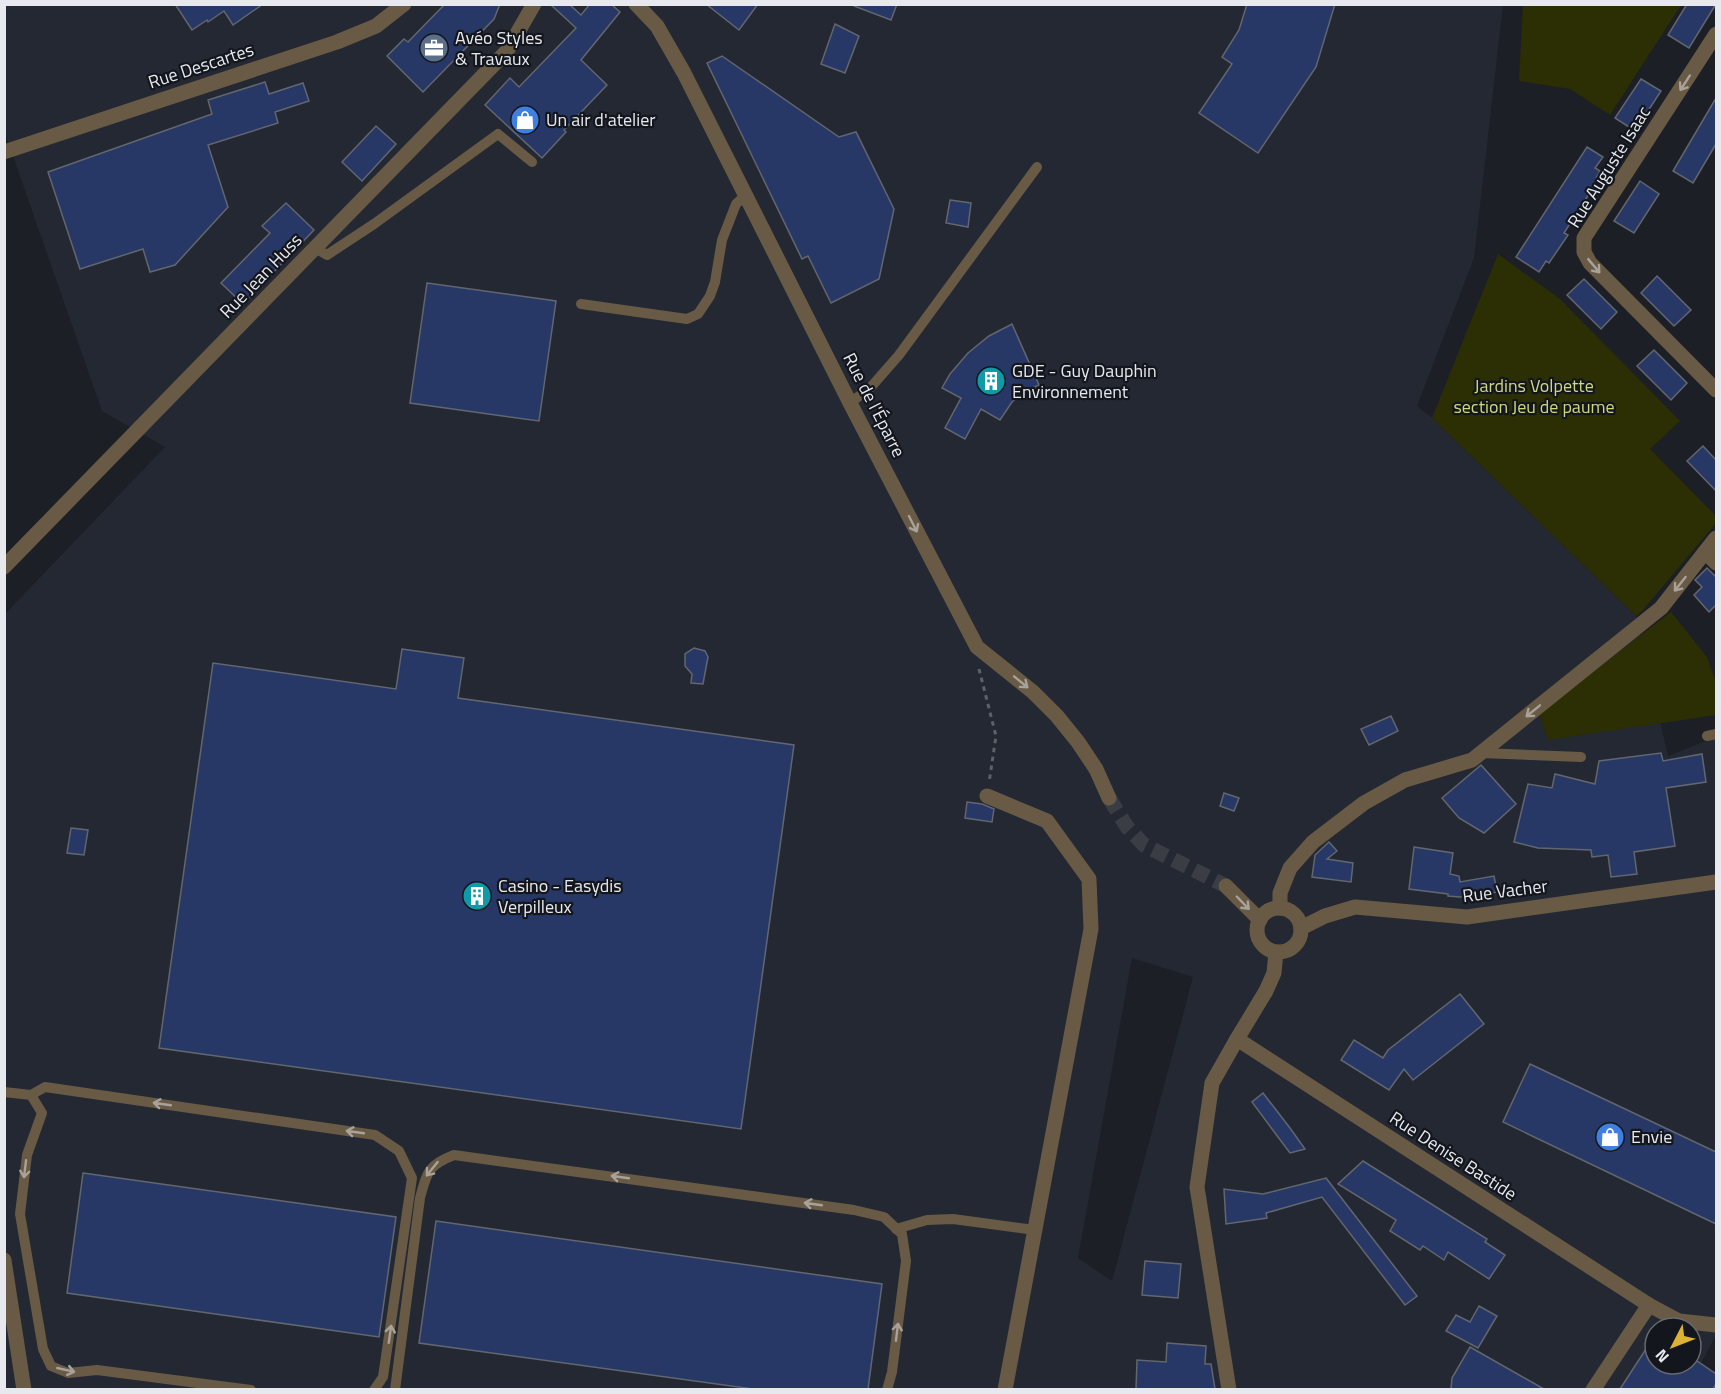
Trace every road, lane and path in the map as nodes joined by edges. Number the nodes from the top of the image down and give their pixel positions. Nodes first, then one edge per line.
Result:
1 (404, 4) edge
2 (534, 4) edge
3 (636, 4) edge
4 (1716, 34) edge
5 (4, 152) edge
6 (532, 162) dead end
7 (1037, 167) dead end
8 (746, 195) junction
9 (315, 248) junction
10 (581, 304) dead end
11 (1716, 390) edge
12 (850, 403) junction
13 (1716, 537) edge
14 (1711, 558) edge
15 (4, 567) edge
16 (977, 647) junction
17 (1480, 753) junction
18 (1581, 758) dead end
19 (987, 796) joint
20 (1109, 798) tunnel mouth
21 (1716, 882) edge
22 (1226, 886) tunnel mouth
23 (1280, 908) junction
24 (1260, 920) junction
25 (1301, 928) junction
26 (1276, 952) junction
27 (1237, 1039) junction
28 (4, 1092) edge
29 (31, 1095) junction
30 (896, 1229) junction
31 (1035, 1230) junction
32 (4, 1260) edge
33 (1649, 1305) junction
34 (1716, 1325) edge
35 (10, 1326) edge
36 (24, 1389) edge
37 (252, 1389) edge
38 (374, 1389) edge
39 (395, 1389) edge
40 (887, 1389) edge
41 (1005, 1389) edge
42 (1229, 1389) edge
43 (1593, 1389) edge

1 - 5 street, Rue Descartes
2 - 9 street, Rue Jean Huss
3 - 8 street, Rue de l'Éparre
4 -> 11 street, Rue Auguste Isaac
6 - 9 lane
7 - 12 lane
8 - 10 lane
8 - 12 street, Rue de l'Éparre
9 - 15 street, Rue Jean Huss
12 -> 16 street, Rue de l'Éparre
13 - 14 street
14 -> 17 street
16 - 19 path
16 -> 20 street, Rue de l'Éparre
17 - 18 lane
17 - 23 street
19 - 31 street
21 - 25 street, Rue Vacher
22 -> 24 street
23 - 24 street
23 - 25 street
24 - 26 street
25 - 26 street
26 - 27 street
27 - 33 street, Rue Denise Bastide
27 - 42 street
28 - 29 lane
29 -> 37 lane
38 -> 29 lane
30 - 31 lane
30 -> 39 lane
40 -> 30 lane
31 - 41 street
32 - 35 street
33 - 34 street, Rue Denise Bastide
33 - 43 street
35 - 36 street

